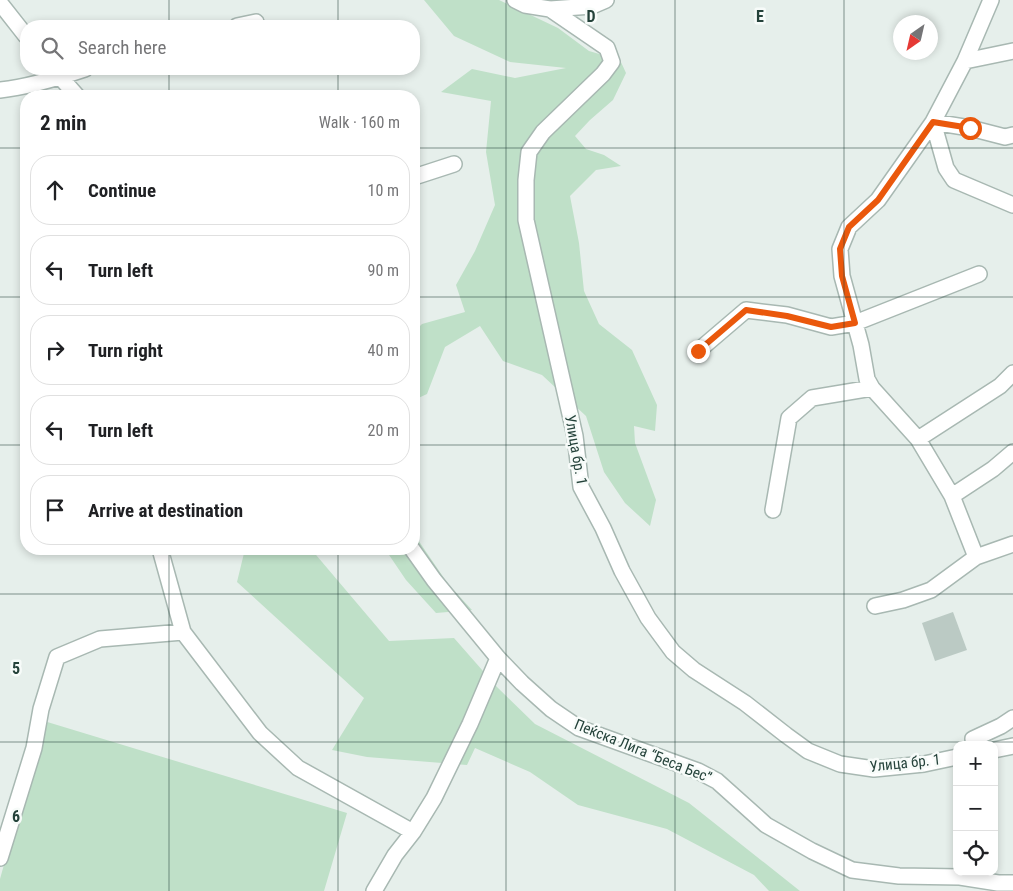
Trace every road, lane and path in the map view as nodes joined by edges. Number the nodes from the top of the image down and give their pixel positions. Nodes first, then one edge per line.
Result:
1 (10, 0) edge
2 (515, 0) edge
3 (606, 0) edge
4 (992, 0) edge
5 (0, 3) edge
6 (550, 9) junction
7 (20, 28) edge
8 (1013, 51) edge
9 (965, 61) junction
10 (52, 75) edge
11 (59, 75) edge
12 (0, 90) edge
13 (72, 90) edge
14 (933, 122) junction
15 (1013, 135) edge
16 (454, 164) dead end
17 (420, 175) edge
18 (1013, 205) edge
19 (979, 274) dead end
20 (855, 323) junction
21 (698, 351) dead end
22 (1013, 373) edge
23 (872, 388) junction
24 (918, 439) junction
25 (1013, 452) edge
26 (952, 496) junction
27 (773, 510) dead end
28 (1013, 544) edge
29 (162, 555) edge
30 (416, 555) edge
31 (976, 557) junction
32 (875, 606) dead end
33 (183, 632) junction
34 (498, 658) junction
35 (1013, 718) edge
36 (973, 741) edge
37 (1013, 746) edge
38 (998, 749) edge
39 (953, 758) edge
40 (413, 832) junction
41 (0, 858) edge
42 (1013, 883) edge
43 (374, 891) edge

1 - 5 street
2 - 6 street, Улица бр. 1
3 - 6 street
4 - 9 street
5 - 7 street
6 - 39 street, Улица бр. 1
8 - 9 street
9 - 14 street
10 - 12 street
11 - 13 street
14 - 15 street
14 - 18 street
14 - 20 street
16 - 17 street
19 - 20 street
20 - 21 street
20 - 23 street
22 - 24 street
23 - 24 street
23 - 27 street
24 - 26 street
25 - 26 street
26 - 31 street
28 - 31 street
29 - 33 street
30 - 34 street, Пеќска Лига “Беса Бес”
31 - 32 street
33 - 40 street
33 - 41 street
34 - 40 street
34 - 42 street, Пеќска Лига “Беса Бес”
35 - 36 street
37 - 38 street
40 - 43 street

